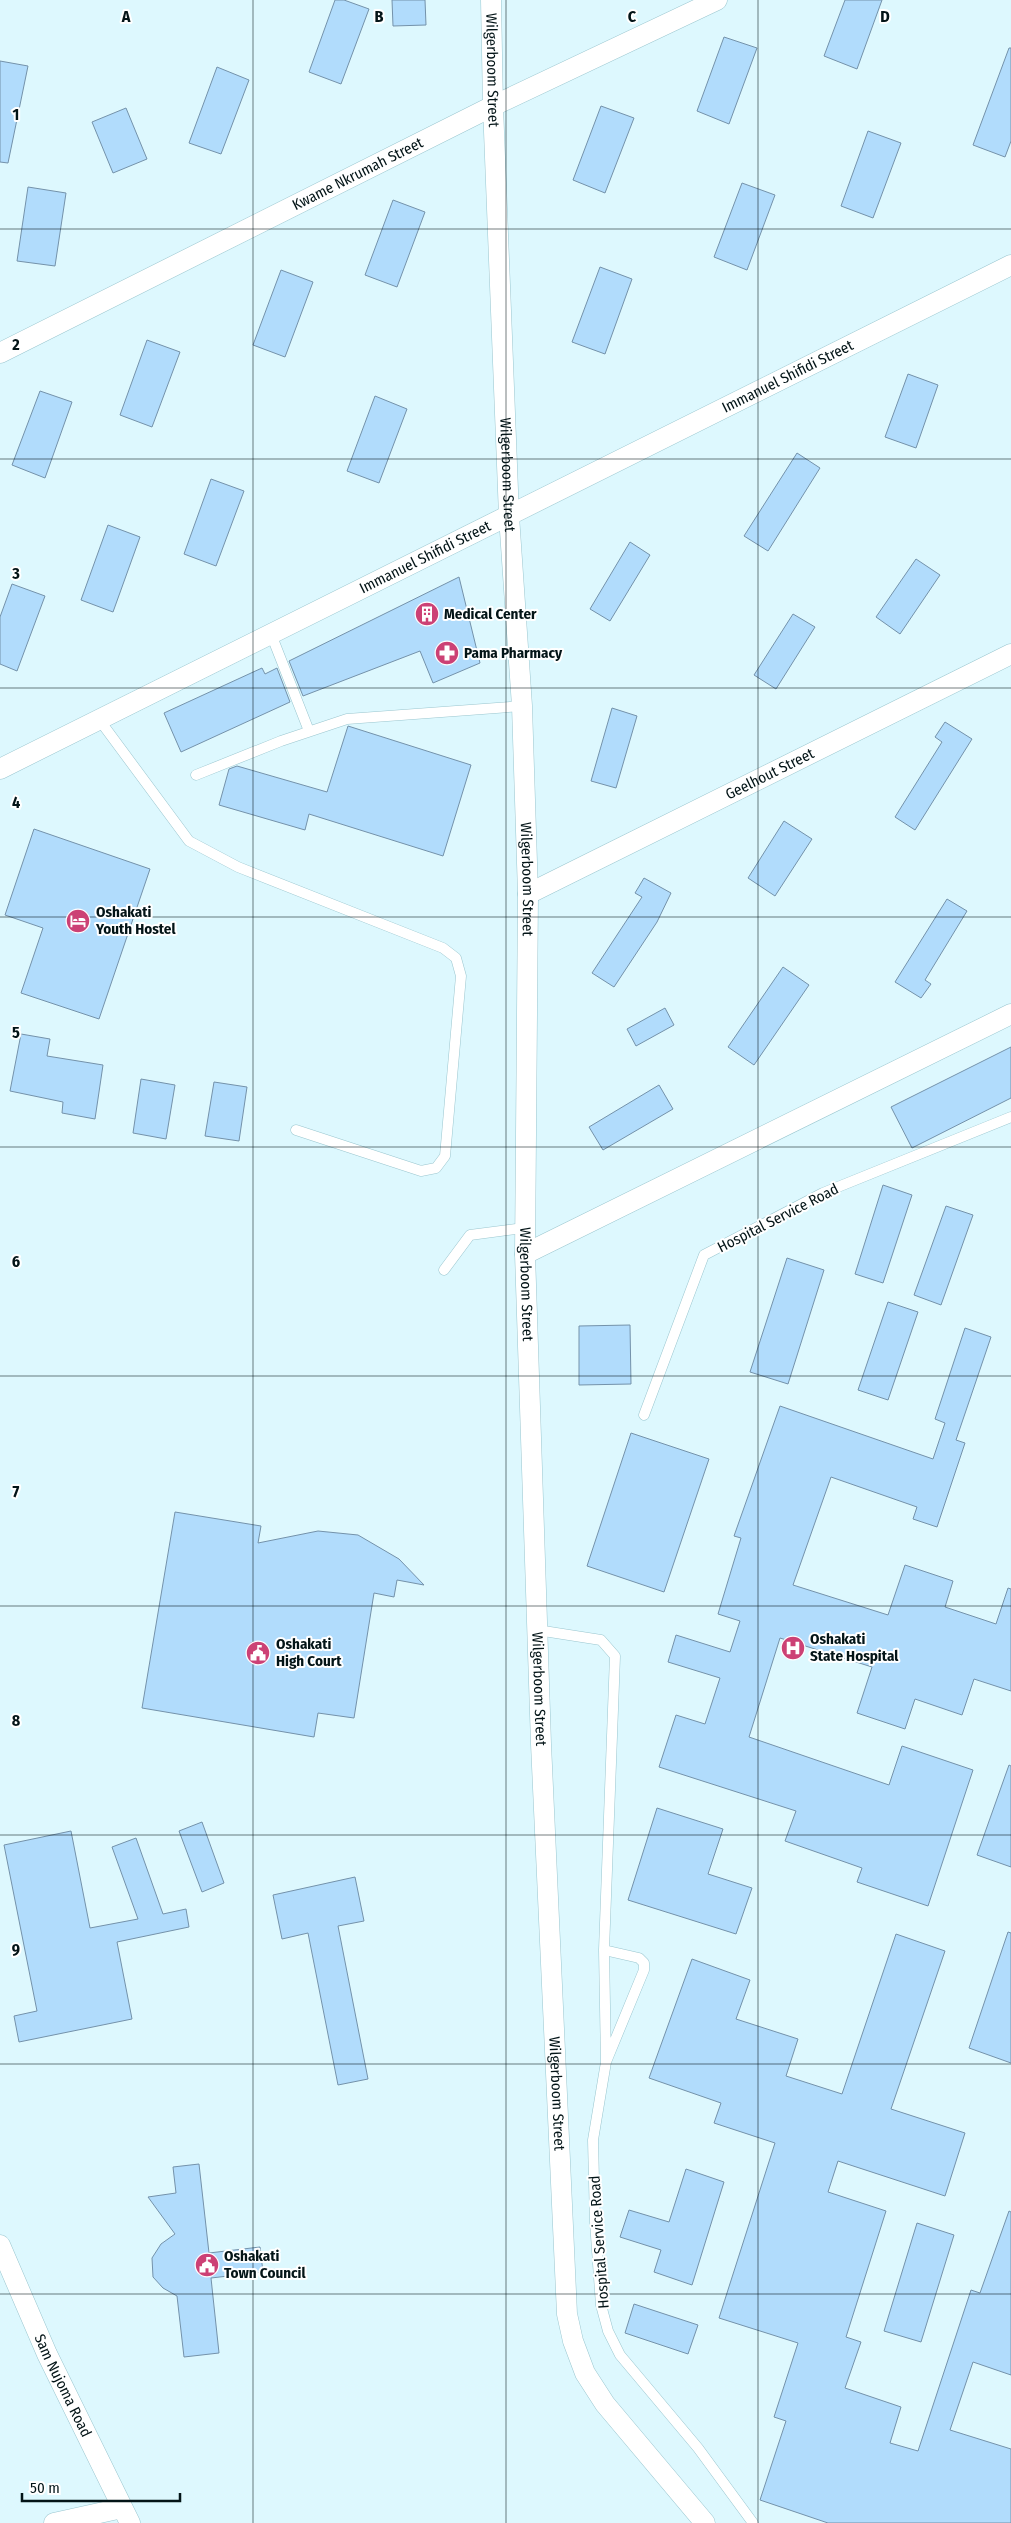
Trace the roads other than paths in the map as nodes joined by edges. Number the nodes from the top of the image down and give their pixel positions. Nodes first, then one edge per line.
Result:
1 (492, 0) edge
2 (717, 0) edge
3 (493, 106) junction
4 (1011, 265) edge
5 (0, 353) edge
6 (509, 516) junction
7 (271, 634) junction
8 (1011, 654) edge
9 (522, 706) junction
10 (98, 718) junction
11 (309, 731) junction
12 (0, 769) edge
13 (196, 775) dead end
14 (528, 894) junction
15 (1011, 1014) edge
16 (1011, 1117) edge
17 (296, 1130) dead end
18 (524, 1228) junction
19 (524, 1254) junction
20 (444, 1270) dead end
21 (644, 1415) dead end
22 (537, 1630) junction
23 (604, 1950) junction
24 (606, 2062) junction
25 (0, 2246) edge
26 (126, 2515) edge
27 (54, 2523) edge
28 (705, 2523) edge
29 (753, 2523) edge

1 - 3 street, Wilgerboom Street
2 - 3 street, Kwame Nkrumah Street
3 - 5 street, Kwame Nkrumah Street
3 - 6 street, Wilgerboom Street
4 - 6 street, Immanuel Shifidi Street
6 - 7 street, Immanuel Shifidi Street
6 - 9 street, Wilgerboom Street
7 - 10 street, Immanuel Shifidi Street
7 - 11 lane
8 - 14 street, Geelhout Street
9 - 11 lane
9 - 14 street, Wilgerboom Street
10 - 12 street, Immanuel Shifidi Street
10 - 17 lane
11 - 13 lane
14 - 18 street, Wilgerboom Street
15 - 19 street
16 - 21 lane, Hospital Service Road
18 - 19 street, Wilgerboom Street
18 - 20 lane
19 - 22 street, Wilgerboom Street
22 - 23 lane
22 - 28 street, Wilgerboom Street
23 - 24 lane, Hospital Service Road
23 - 24 lane, Hospital Service Road
24 - 29 lane, Hospital Service Road
25 - 26 street, Sam Nujoma Road
26 - 27 street

